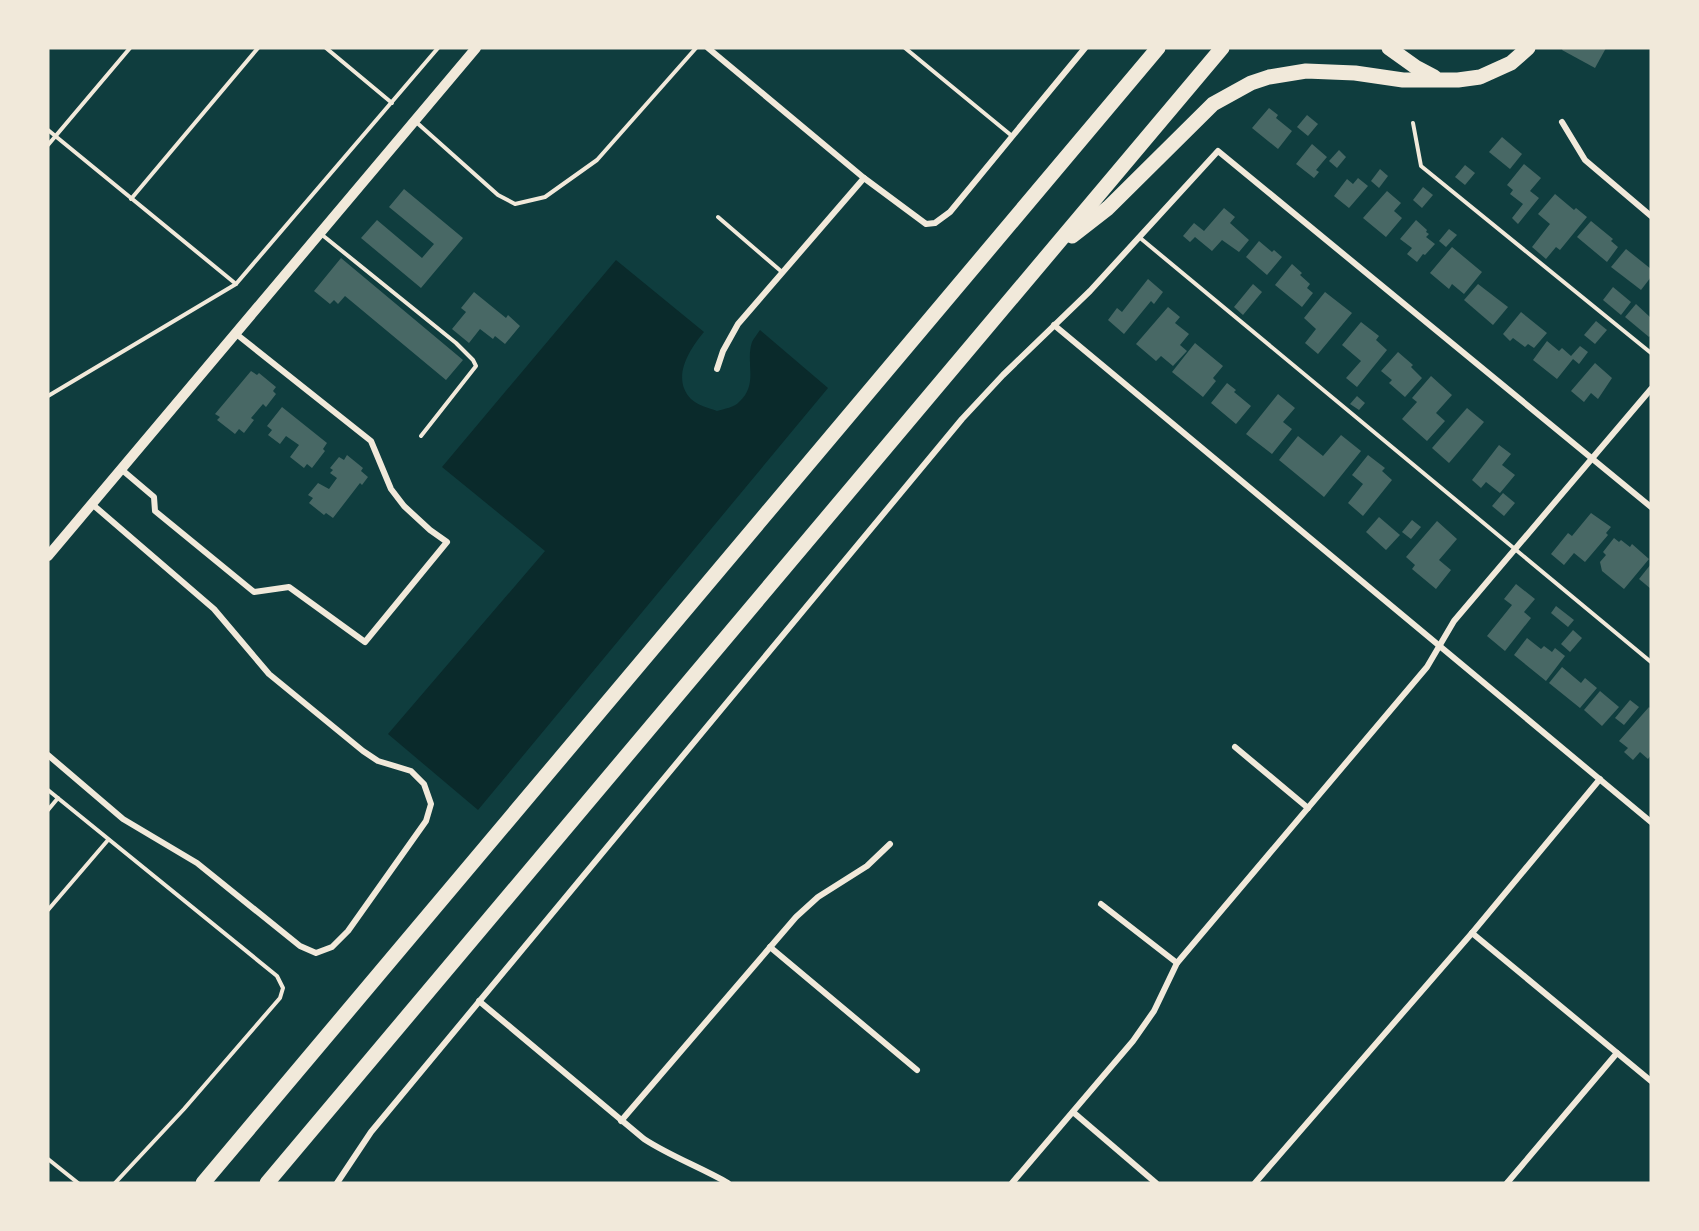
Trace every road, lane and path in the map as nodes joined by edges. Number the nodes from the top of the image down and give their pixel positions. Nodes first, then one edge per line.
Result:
1 (130, 48) edge
2 (258, 48) edge
3 (326, 48) edge
4 (438, 48) edge
5 (476, 48) edge
6 (696, 48) edge
7 (708, 48) edge
8 (905, 48) edge
9 (1085, 48) edge
10 (1158, 48) edge
11 (1222, 48) edge
12 (1389, 48) edge
13 (1528, 48) edge
14 (1437, 78) junction
15 (392, 103) junction
16 (414, 121) junction
17 (1562, 122) dead end
18 (1413, 123) dead end
19 (48, 130) edge
20 (55, 136) junction
21 (1012, 136) junction
22 (48, 145) edge
23 (864, 178) junction
24 (131, 199) junction
25 (1651, 216) edge
26 (718, 217) dead end
27 (320, 233) junction
28 (1139, 237) junction
29 (1048, 255) junction
30 (783, 273) junction
31 (236, 284) junction
32 (1054, 325) junction
33 (235, 333) junction
34 (1651, 353) edge
35 (717, 369) dead end
36 (1651, 389) edge
37 (48, 396) edge
38 (420, 436) dead end
39 (1593, 459) junction
40 (121, 469) junction
41 (92, 504) junction
42 (1651, 507) edge
43 (1515, 549) junction
44 (48, 555) edge
45 (1441, 646) junction
46 (1651, 662) edge
47 (1235, 747) dead end
48 (48, 755) edge
49 (1600, 779) junction
50 (48, 790) edge
51 (58, 798) junction
52 (1308, 808) junction
53 (48, 810) edge
54 (1651, 822) edge
55 (108, 840) junction
56 (890, 844) dead end
57 (1101, 904) dead end
58 (48, 910) edge
59 (1472, 933) junction
60 (770, 947) junction
61 (1177, 963) junction
62 (479, 1001) junction
63 (1617, 1053) junction
64 (917, 1070) dead end
65 (1651, 1081) edge
66 (1073, 1112) junction
67 (621, 1121) junction
68 (48, 1159) edge
69 (78, 1183) edge
70 (115, 1183) edge
71 (203, 1183) edge
72 (267, 1183) edge
73 (337, 1183) edge
74 (728, 1183) edge
75 (1012, 1183) edge
76 (1156, 1183) edge
77 (1255, 1183) edge
78 (1507, 1183) edge

1 - 20 lane
2 - 24 lane
3 - 15 lane
4 - 15 lane
5 - 16 main road
6 - 16 lane
7 - 23 street
8 - 21 lane
9 - 21 street
10 - 71 highway
11 - 29 highway
12 - 14 highway
13 - 14 highway
14 - 29 highway
15 - 31 lane
16 - 27 main road
17 - 25 street
18 - 34 lane
19 - 20 lane
20 - 22 lane
20 - 24 lane
21 - 23 street
23 - 30 street
24 - 31 lane
26 - 30 lane
27 - 33 main road
27 - 38 lane
28 - 32 street
28 - 39 street
28 - 43 lane
29 - 72 highway
30 - 35 street
31 - 37 lane
32 - 45 street
32 - 62 street
33 - 40 main road
33 - 40 street
36 - 39 street
39 - 42 street
39 - 43 street
40 - 41 main road
41 - 44 main road
41 - 48 street
43 - 45 street
43 - 46 lane
45 - 49 street
45 - 52 street
47 - 52 street
49 - 54 street
49 - 59 street
50 - 51 lane
51 - 53 lane
51 - 55 lane
52 - 61 street
55 - 58 lane
55 - 70 lane
56 - 60 street
57 - 61 street
59 - 63 street
59 - 77 street
60 - 64 street
60 - 67 street
61 - 66 street
62 - 67 street
62 - 73 street
63 - 65 street
63 - 78 street
66 - 75 street
66 - 76 street
67 - 74 street
68 - 69 lane

